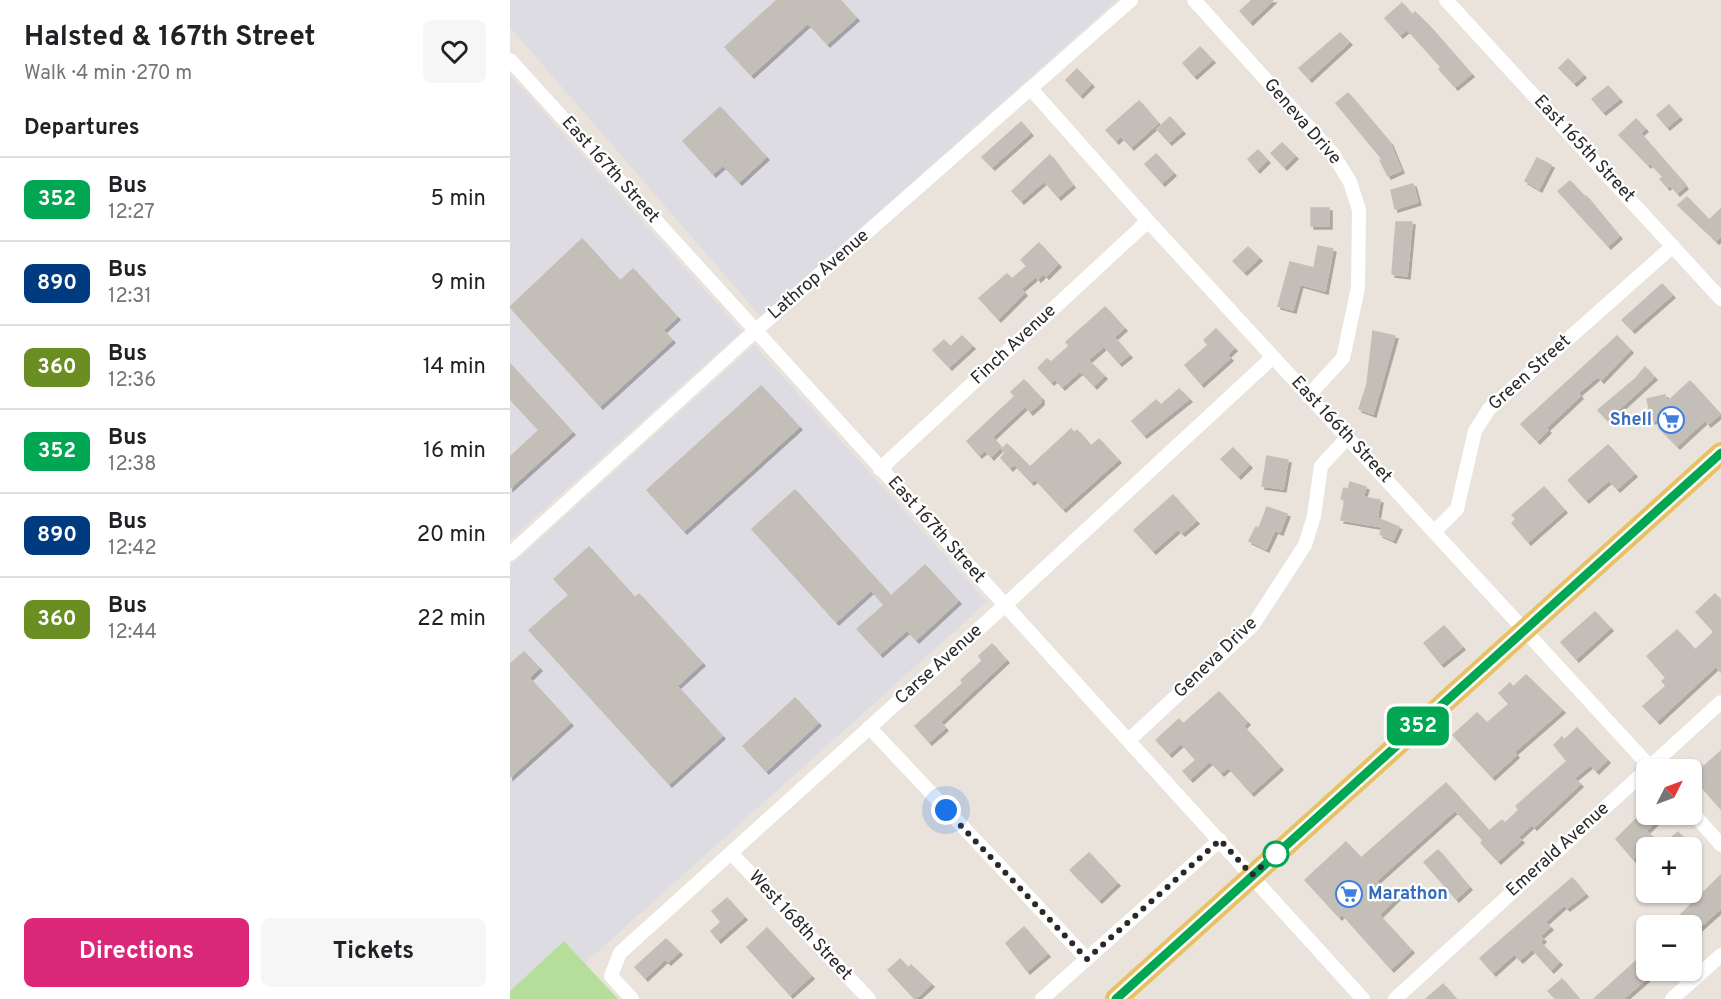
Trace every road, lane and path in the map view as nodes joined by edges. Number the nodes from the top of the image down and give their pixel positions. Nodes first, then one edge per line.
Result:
1 (1131, 0) edge
2 (1194, 0) edge
3 (1446, 0) edge
4 (510, 60) edge
5 (1031, 89) junction
6 (1148, 221) junction
7 (1673, 246) junction
8 (1721, 299) edge
9 (755, 331) junction
10 (1273, 357) junction
11 (1308, 396) junction
12 (1347, 438) junction
13 (1721, 453) edge
14 (880, 469) junction
15 (1435, 531) junction
16 (510, 554) edge
17 (1004, 606) junction
18 (1526, 629) junction
19 (1721, 702) edge
20 (869, 727) junction
21 (1129, 740) junction
22 (1644, 759) edge
23 (1661, 759) edge
24 (1636, 782) edge
25 (1702, 823) edge
26 (1220, 840) junction
27 (1721, 844) edge
28 (731, 853) junction
29 (1252, 875) junction
30 (1721, 955) edge
31 (1087, 959) junction
32 (632, 999) edge
33 (869, 999) edge
34 (1042, 999) edge
35 (1116, 999) edge
36 (1363, 999) edge
37 (1395, 999) edge
38 (1672, 999) edge

1 - 5 street, Lathrop Avenue
2 - 11 street, Geneva Drive
3 - 7 street, East 165th Street
4 - 9 street, East 167th Street
5 - 6 street, East 166th Street
5 - 9 street, Lathrop Avenue
6 - 10 street, East 166th Street
6 - 14 street, Finch Avenue
7 - 8 street, East 165th Street
7 - 15 street, Green Street
9 - 14 street, East 167th Street
9 - 16 street, Lathrop Avenue
10 - 11 street, East 166th Street
10 - 17 street, Carse Avenue
11 - 12 street, East 166th Street
12 - 15 street, East 166th Street
12 - 21 street, Geneva Drive
13 - 18 main road
14 - 17 street, East 167th Street
15 - 18 street, East 166th Street
17 - 20 street, Carse Avenue
17 - 21 street, East 167th Street
18 - 22 street, East 166th Street
18 - 29 main road
19 - 23 street, Emerald Avenue
20 - 28 street, Carse Avenue
20 - 31 street
21 - 26 street, East 167th Street
24 - 37 street, Emerald Avenue
25 - 27 street
26 - 29 street, East 167th Street
26 - 31 street
28 - 32 street, Carse Avenue
28 - 33 street, West 168th Street
29 - 35 main road
29 - 36 street, East 167th Street
30 - 38 street
31 - 34 street

